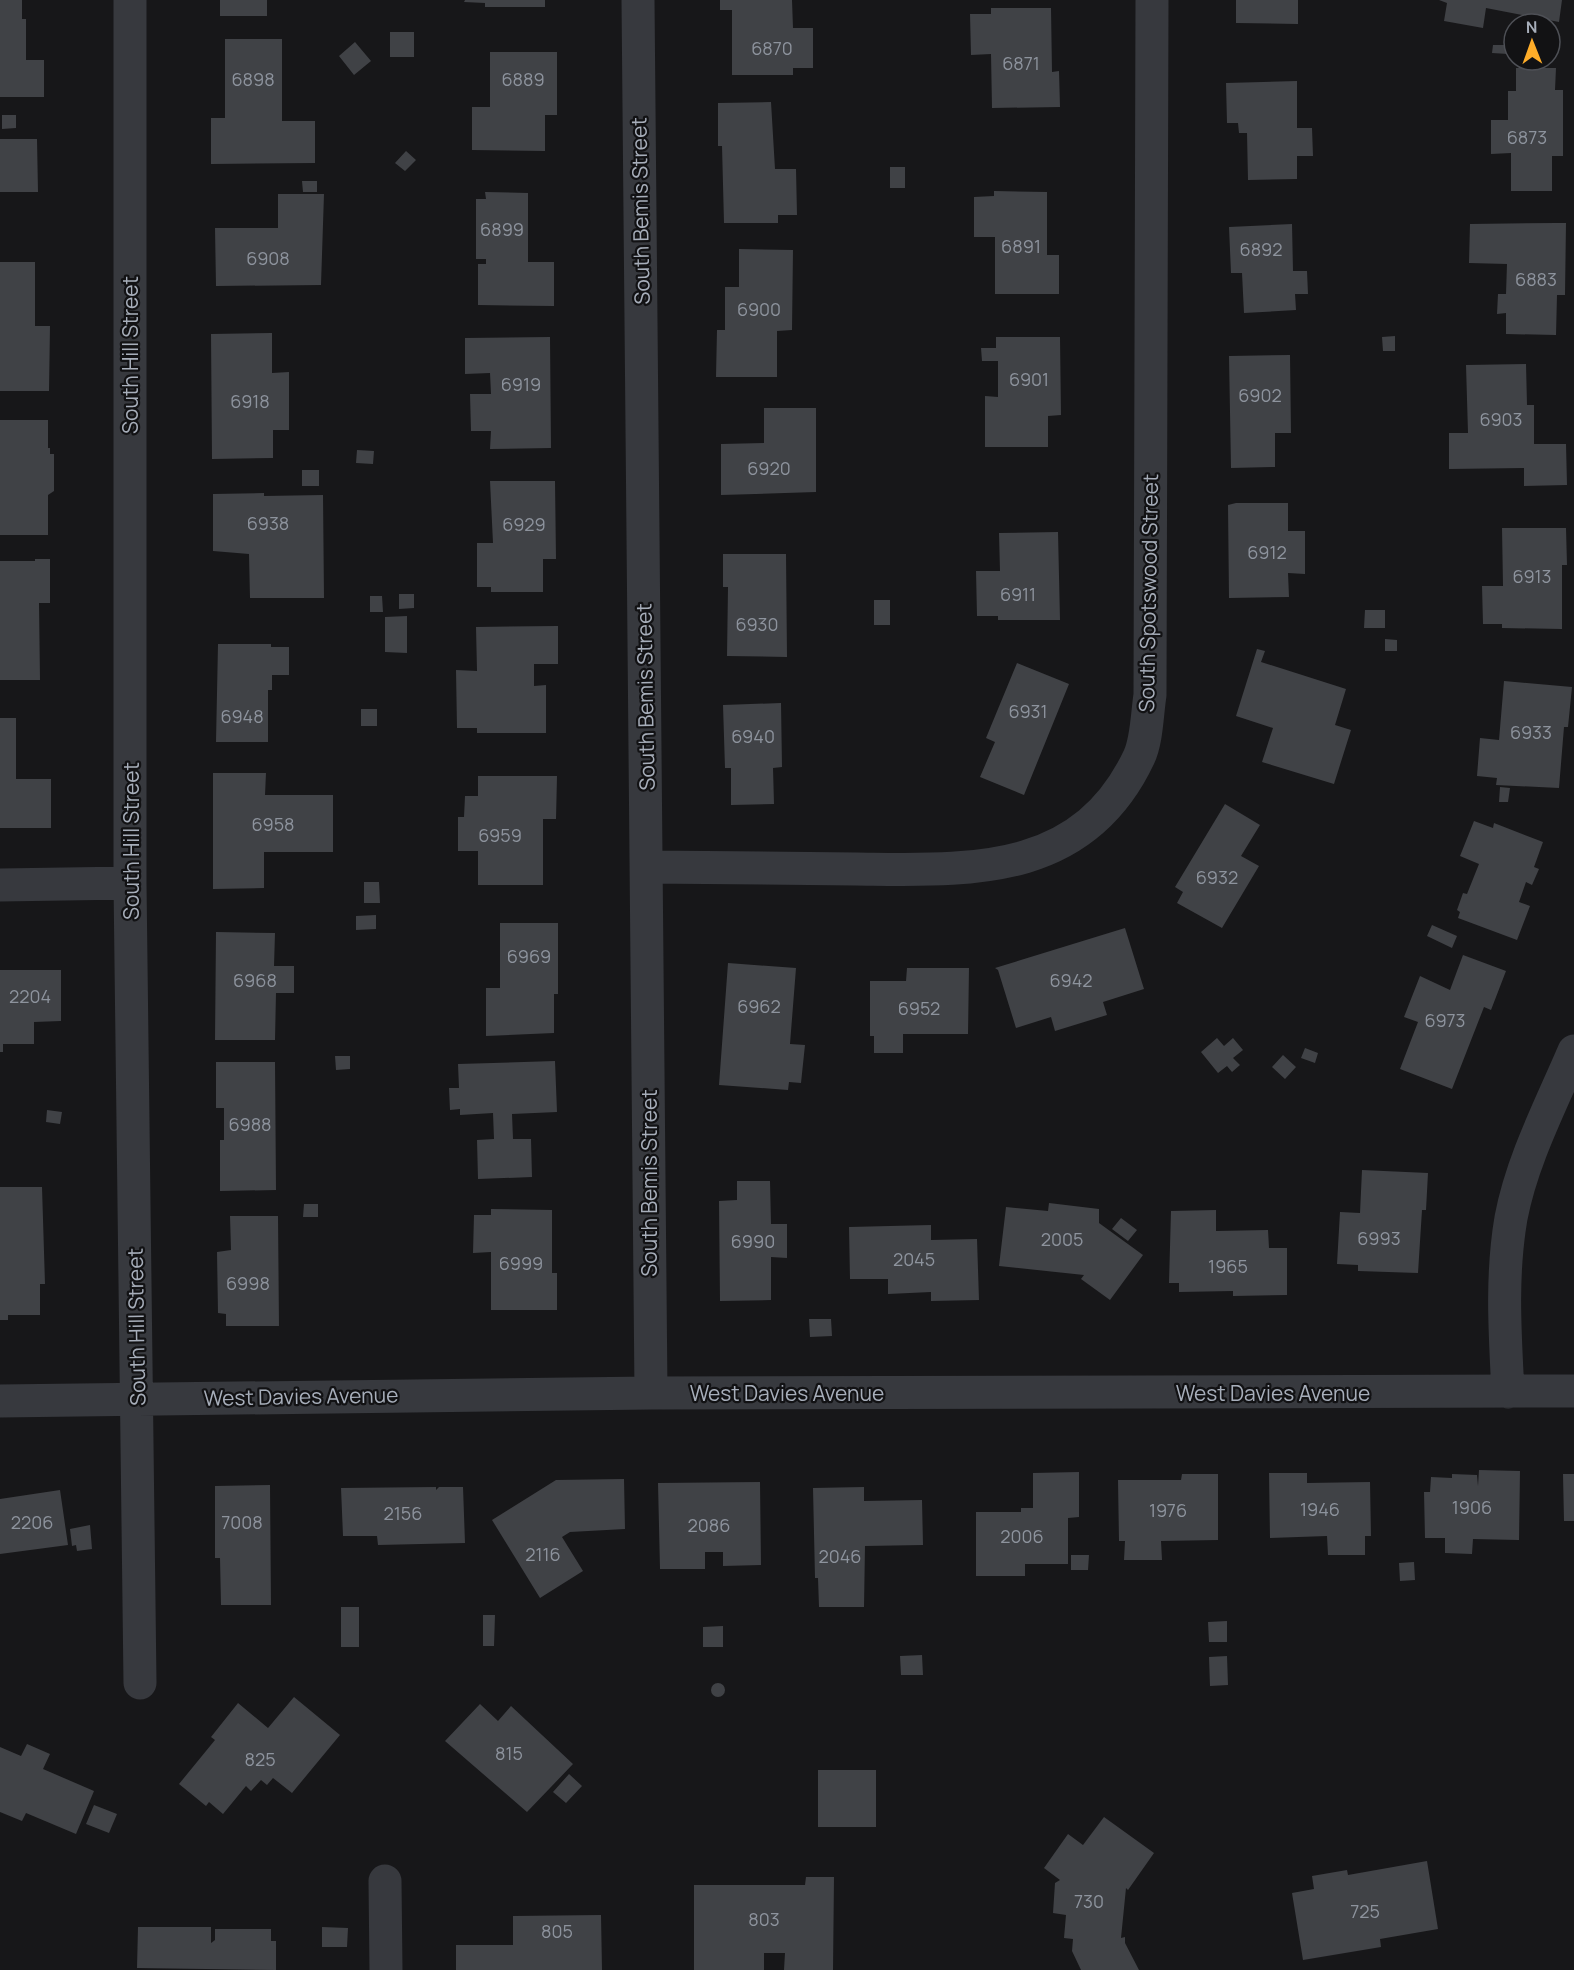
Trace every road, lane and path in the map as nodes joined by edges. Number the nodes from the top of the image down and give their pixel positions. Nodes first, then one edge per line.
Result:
1 (130, 0) edge
2 (638, 0) edge
3 (1152, 0) edge
4 (647, 867) junction
5 (130, 883) junction
6 (0, 885) edge
7 (1574, 1051) edge
8 (1574, 1391) edge
9 (1508, 1392) junction
10 (651, 1393) junction
11 (136, 1398) junction
12 (0, 1401) edge
13 (140, 1683) dead end
14 (385, 1881) dead end
15 (386, 1970) edge

1 - 5 street, South Hill Street
2 - 4 street, South Bemis Street
3 - 4 street, South Spotswood Street
4 - 10 street, South Bemis Street
5 - 6 street
5 - 11 street, South Hill Street
7 - 9 street
8 - 9 street, West Davies Avenue
9 - 10 street, West Davies Avenue
10 - 11 street, West Davies Avenue
11 - 12 street, West Davies Avenue
11 - 13 street, South Hill Street
14 - 15 street

